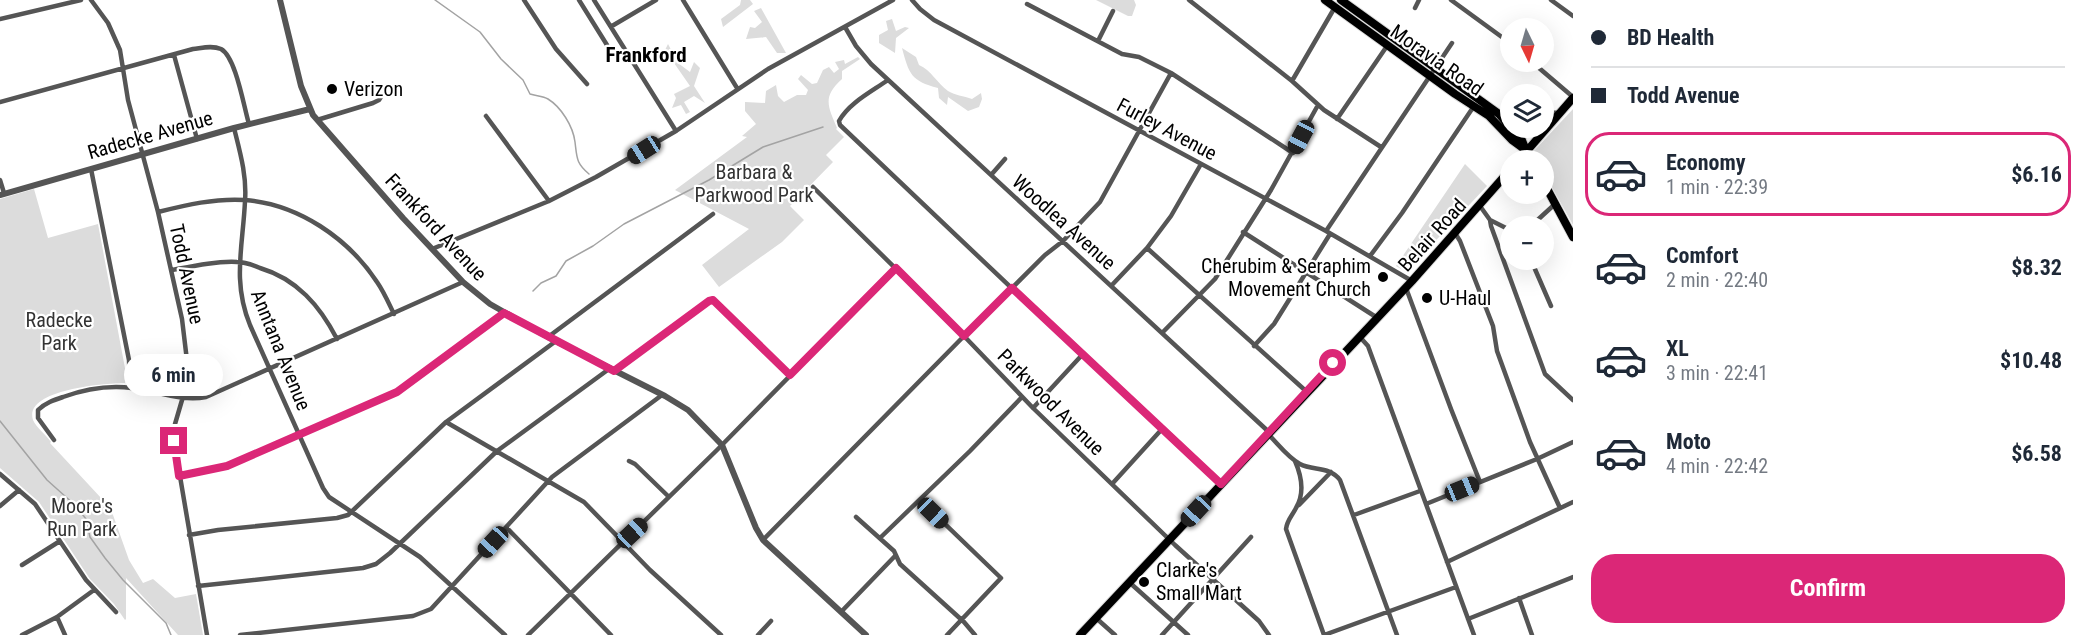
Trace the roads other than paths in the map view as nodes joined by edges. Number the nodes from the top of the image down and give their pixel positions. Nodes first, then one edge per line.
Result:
1 (81, 0) edge
2 (91, 0) edge
3 (280, 0) edge
4 (524, 0) edge
5 (579, 0) edge
6 (594, 0) edge
7 (656, 0) edge
8 (683, 0) edge
9 (893, 0) edge
10 (912, 0) edge
11 (1189, 0) edge
12 (1325, 0) edge
13 (1419, 0) edge
14 (1451, 0) edge
15 (1551, 0) edge
16 (1338, 2) edge
17 (1027, 4) dead end
18 (1415, 8) dead end
19 (1113, 11) dead end
20 (1573, 16) edge
21 (0, 19) edge
22 (612, 26) junction
23 (845, 27) junction
24 (1500, 36) edge
25 (1098, 41) junction
26 (1452, 43) dead end
27 (607, 45) dead end
28 (1387, 46) junction
29 (174, 54) junction
30 (1435, 68) junction
31 (124, 69) junction
32 (1544, 72) edge
33 (1171, 73) junction
34 (1430, 76) junction
35 (888, 80) junction
36 (1292, 81) junction
37 (587, 84) dead end
38 (737, 88) junction
39 (381, 97) dead end
40 (1573, 97) edge
41 (0, 102) edge
42 (1318, 105) junction
43 (1474, 106) junction
44 (310, 109) junction
45 (1554, 113) edge
46 (1559, 113) junction
47 (1499, 114) edge
48 (486, 116) dead end
49 (1554, 118) edge
50 (316, 120) junction
51 (1337, 120) junction
52 (249, 124) junction
53 (234, 128) junction
54 (676, 130) junction
55 (1139, 131) junction
56 (197, 139) junction
57 (1381, 147) junction
58 (1526, 150) edge
59 (1293, 153) junction
60 (143, 154) junction
61 (1005, 159) dead end
62 (1201, 164) junction
63 (91, 169) junction
64 (991, 176) junction
65 (0, 180) edge
66 (1500, 182) edge
67 (813, 187) dead end
68 (2, 194) edge
69 (1265, 199) junction
70 (245, 200) junction
71 (549, 201) junction
72 (1555, 204) joint
73 (1480, 206) junction
74 (158, 212) junction
75 (714, 214) dead end
76 (1542, 216) edge
77 (1490, 220) junction
78 (1500, 225) edge
79 (1244, 232) junction
80 (1328, 232) junction
81 (1455, 233) junction
82 (1573, 237) edge
83 (1063, 241) junction
84 (1147, 248) junction
85 (432, 249) junction
86 (1371, 256) junction
87 (239, 262) junction
88 (896, 268) junction
89 (172, 270) junction
90 (1535, 270) edge
91 (1306, 272) junction
92 (1412, 280) junction
93 (464, 282) junction
94 (1112, 285) junction
95 (1012, 288) junction
96 (1406, 288) junction
97 (1199, 295) junction
98 (1551, 306) dead end
99 (504, 313) junction
100 (394, 314) junction
101 (1376, 317) junction
102 (1162, 333) junction
103 (964, 336) junction
104 (1359, 336) junction
105 (548, 337) junction
106 (337, 339) junction
107 (556, 341) junction
108 (1254, 345) junction
109 (1082, 355) junction
110 (270, 368) junction
111 (611, 370) junction
112 (790, 375) junction
113 (130, 388) junction
114 (1307, 392) junction
115 (662, 395) junction
116 (184, 397) junction
117 (1022, 397) junction
118 (1573, 400) edge
119 (1033, 408) junction
120 (447, 422) junction
121 (1162, 429) junction
122 (1269, 433) junction
123 (300, 434) junction
124 (54, 440) dead end
125 (1573, 442) edge
126 (722, 445) junction
127 (497, 451) junction
128 (1537, 459) junction
129 (629, 461) dead end
130 (1295, 461) junction
131 (1330, 472) junction
132 (0, 474) edge
133 (179, 476) junction
134 (548, 482) junction
135 (1480, 482) junction
136 (1112, 484) junction
137 (1221, 484) junction
138 (19, 490) junction
139 (1420, 491) junction
140 (669, 497) junction
141 (920, 500) junction
142 (1573, 502) edge
143 (1425, 504) junction
144 (0, 506) edge
145 (1297, 507) junction
146 (1560, 508) junction
147 (352, 512) junction
148 (1354, 515) junction
149 (856, 517) dead end
150 (507, 528) junction
151 (189, 535) junction
152 (1251, 537) dead end
153 (880, 538) junction
154 (1169, 539) junction
155 (764, 540) junction
156 (60, 541) junction
157 (623, 542) junction
158 (400, 543) junction
159 (895, 556) junction
160 (1447, 562) junction
161 (22, 564) dead end
162 (1573, 577) edge
163 (1213, 579) junction
164 (1129, 582) junction
165 (198, 586) junction
166 (452, 586) junction
167 (1456, 587) junction
168 (94, 590) junction
169 (571, 593) junction
170 (1519, 598) junction
171 (1389, 611) junction
172 (116, 612) dead end
173 (841, 612) junction
174 (57, 617) junction
175 (1096, 618) junction
176 (1468, 619) junction
177 (962, 620) junction
178 (771, 621) dead end
179 (1173, 622) junction
180 (328, 626) junction
181 (22, 635) edge
182 (65, 635) edge
183 (207, 635) edge
184 (240, 635) edge
185 (329, 635) edge
186 (505, 635) edge
187 (528, 635) edge
188 (611, 635) edge
189 (721, 635) edge
190 (758, 635) edge
191 (866, 635) edge
192 (947, 635) edge
193 (975, 635) edge
194 (1080, 635) edge
195 (1115, 635) edge
196 (1162, 635) edge
197 (1188, 635) edge
198 (1269, 635) edge
199 (1324, 635) edge
200 (1397, 635) edge
201 (1474, 635) edge
202 (1532, 635) edge

1 - 21 street
2 - 31 street, Todd Avenue
3 - 44 street, Frankford Avenue
4 - 37 street
5 - 27 street
6 - 22 street
7 - 22 street
8 - 38 street
9 - 23 street
10 - 55 street, Furley Avenue
11 - 36 street
12 - 16 main road, Moravia Road
13 - 18 street
14 - 24 street
15 - 20 street
16 - 28 main road, Moravia Road
16 - 30 main road, Moravia Road
16 - 36 street
17 - 25 street
19 - 25 street
22 - 54 street
23 - 35 street, Woodlea Avenue
23 - 38 street
25 - 33 street
26 - 30 street
28 - 34 main road, Moravia Road
28 - 51 street
29 - 31 street
29 - 52 street
29 - 56 street
30 - 34 street
30 - 47 main road, Moravia Road
31 - 41 street
31 - 60 street, Todd Avenue
32 - 40 street
33 - 55 street
33 - 59 street
34 - 43 main road, Moravia Road
34 - 57 street
35 - 64 street, Woodlea Avenue
35 - 95 street
36 - 42 street
38 - 54 street
39 - 50 street
40 - 46 main road
42 - 51 street
42 - 59 street
43 - 58 main road, Moravia Road
43 - 86 street
44 - 50 street, Frankford Avenue
44 - 52 street, Radecke Avenue
45 - 46 street
46 - 49 main road
48 - 71 street
50 - 85 street, Frankford Avenue
51 - 57 street
52 - 53 street, Radecke Avenue
53 - 56 street, Radecke Avenue
53 - 70 street, Anntana Avenue
54 - 71 street
55 - 62 street, Furley Avenue
55 - 83 street
56 - 60 street, Radecke Avenue
57 - 80 street
59 - 69 street
60 - 63 street, Radecke Avenue
60 - 74 street, Todd Avenue
61 - 64 street
62 - 69 street, Furley Avenue
62 - 84 street
63 - 68 street, Radecke Avenue
63 - 113 street
64 - 83 street, Woodlea Avenue
65 - 68 street
66 - 73 main road, Belair Road
67 - 88 street, Parkwood Avenue
69 - 79 street
69 - 80 street, Furley Avenue
70 - 74 street
70 - 87 street, Anntana Avenue
70 - 100 street
71 - 85 street
72 - 76 street
72 - 82 main road
73 - 77 street
73 - 81 main road, Belair Road
74 - 89 street, Todd Avenue
75 - 105 street
77 - 78 street
77 - 118 street
79 - 91 street
79 - 97 street
80 - 86 street, Furley Avenue
80 - 91 street
81 - 92 main road, Belair Road
81 - 128 street
83 - 94 street, Woodlea Avenue
83 - 95 street
84 - 94 street
84 - 97 street
85 - 93 street, Frankford Avenue
86 - 92 street, Furley Avenue
87 - 89 street
87 - 106 street
87 - 110 street, Anntana Avenue
88 - 103 street, Parkwood Avenue
88 - 112 street
89 - 116 street, Todd Avenue
90 - 98 street
91 - 101 street
91 - 108 street
92 - 96 main road, Belair Road
93 - 99 street, Frankford Avenue
93 - 100 street
94 - 102 street, Woodlea Avenue
95 - 103 street
95 - 109 street
96 - 101 main road, Belair Road
96 - 135 street
97 - 102 street
97 - 108 street
99 - 105 street, Frankford Avenue
99 - 123 street
100 - 106 street
101 - 104 main road, Belair Road
102 - 122 street, Woodlea Avenue
103 - 117 street, Parkwood Avenue
103 - 155 street
104 - 114 main road, Belair Road
104 - 139 street
105 - 107 street, Frankford Avenue
106 - 110 street
107 - 111 street, Frankford Avenue
107 - 120 street
108 - 114 street
109 - 119 street
109 - 121 street
110 - 116 street
110 - 123 street, Anntana Avenue
111 - 112 street
111 - 115 street, Frankford Avenue
111 - 127 street
112 - 126 street
113 - 116 street
113 - 124 street
114 - 122 main road, Belair Road
115 - 126 street, Frankford Avenue
115 - 134 street
116 - 133 street, Todd Avenue
117 - 119 street, Parkwood Avenue
117 - 141 street
119 - 136 street, Parkwood Avenue
120 - 127 street
120 - 147 street
121 - 136 street
121 - 137 street
122 - 130 street, Woodlea Avenue
122 - 137 main road, Belair Road
123 - 133 street
123 - 147 street, Anntana Avenue
125 - 128 street
126 - 140 street
126 - 155 street, Frankford Avenue
127 - 134 street
127 - 158 street
128 - 135 street
128 - 146 street
129 - 140 street
130 - 131 street, Woodlea Avenue
130 - 145 street
131 - 145 street
131 - 148 street
132 - 138 street
133 - 151 street, Todd Avenue
134 - 150 street
134 - 157 street
135 - 143 street
136 - 154 street, Parkwood Avenue
137 - 154 main road, Belair Road
138 - 144 street
138 - 156 street
139 - 143 street
139 - 148 street
140 - 157 street
141 - 153 street
141 - 177 street
142 - 146 street
143 - 160 street
145 - 199 street
146 - 160 street
147 - 151 street
147 - 158 street, Anntana Avenue
148 - 171 street
149 - 153 street
150 - 166 street
150 - 169 street
151 - 165 street, Todd Avenue
152 - 163 street
153 - 159 street
154 - 163 street, Parkwood Avenue
154 - 164 main road, Belair Road
155 - 173 street, Frankford Avenue
156 - 161 street
156 - 168 street
157 - 169 street
157 - 189 street
158 - 165 street
158 - 166 street, Anntana Avenue
159 - 173 street
159 - 177 street
160 - 167 street
162 - 170 street
163 - 179 street
163 - 198 street, Parkwood Avenue
164 - 175 main road, Belair Road
164 - 179 street
165 - 183 street, Todd Avenue
166 - 180 street
166 - 186 street, Anntana Avenue
167 - 171 street
167 - 176 street
168 - 172 street
168 - 174 street
169 - 187 street
169 - 188 street
170 - 176 street
170 - 202 street
171 - 199 street
171 - 200 street
173 - 191 street, Frankford Avenue
174 - 181 street
174 - 182 street
175 - 194 main road, Belair Road
175 - 195 street
176 - 201 street
177 - 192 street
177 - 193 street
178 - 190 street
179 - 196 street
179 - 197 street
180 - 184 street
180 - 185 street

